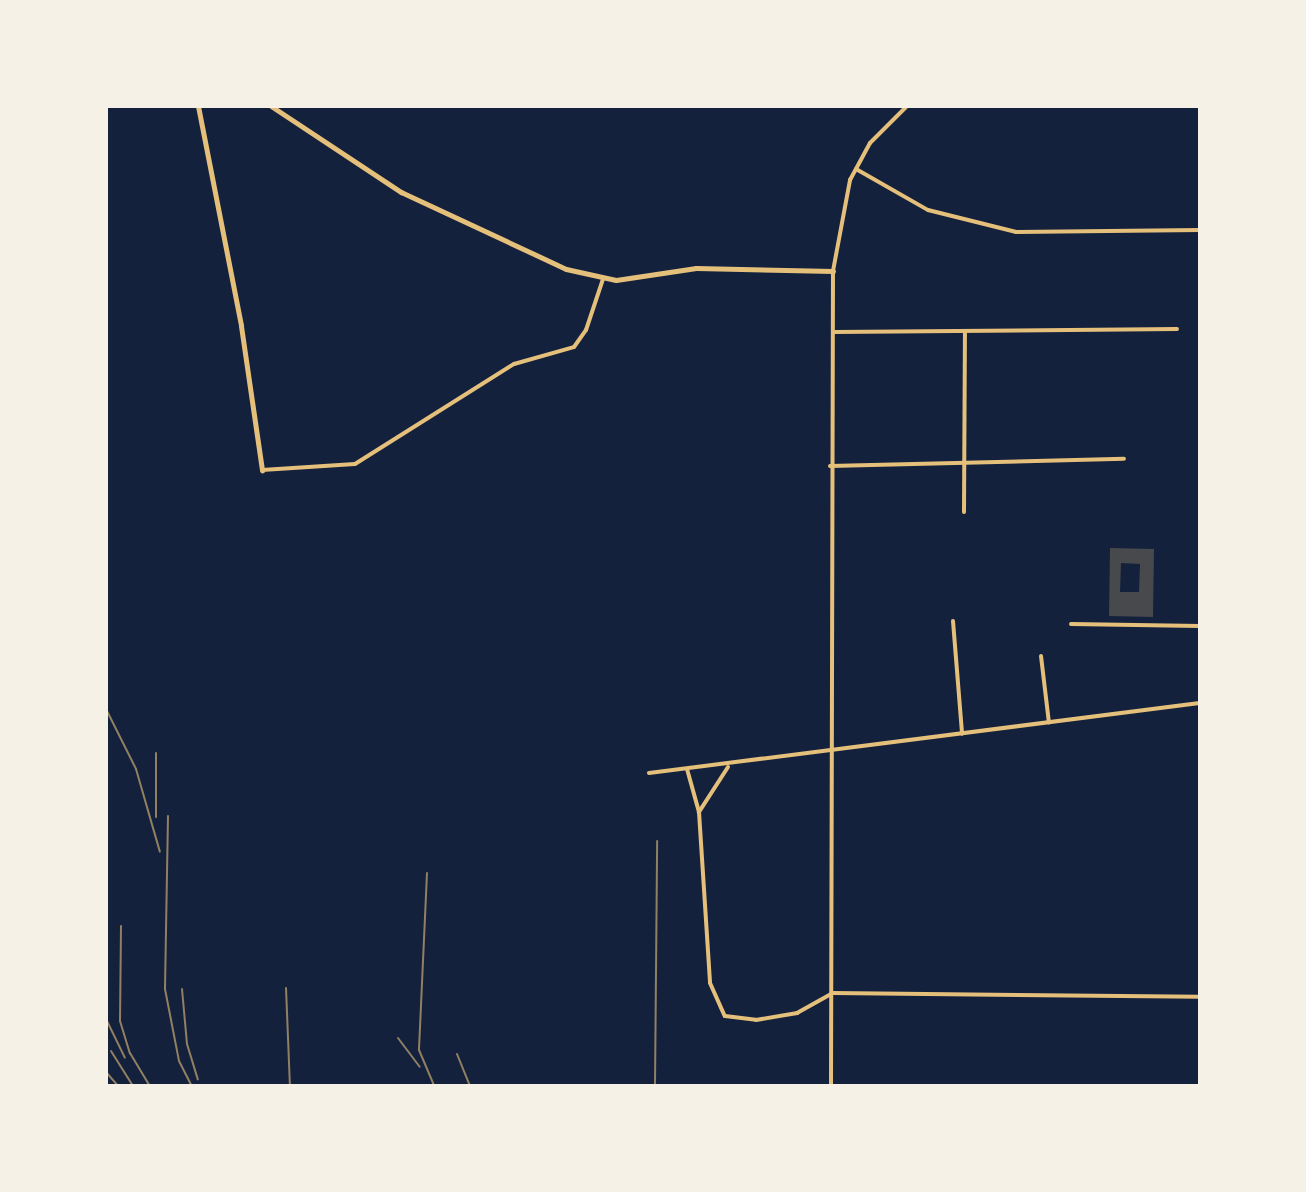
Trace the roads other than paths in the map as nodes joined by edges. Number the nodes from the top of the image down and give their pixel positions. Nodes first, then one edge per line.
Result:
1 (198, 106) edge
2 (271, 106) edge
3 (907, 106) edge
4 (856, 169) junction
5 (1200, 230) edge
6 (833, 271) junction
7 (603, 279) junction
8 (1177, 329) dead end
9 (965, 331) junction
10 (834, 332) junction
11 (1124, 459) dead end
12 (965, 460) junction
13 (830, 466) junction
14 (262, 470) joint
15 (964, 512) dead end
16 (953, 621) dead end
17 (1071, 624) dead end
18 (1200, 626) edge
19 (1041, 656) dead end
20 (1200, 703) edge
21 (1049, 723) junction
22 (962, 734) junction
23 (828, 751) junction
24 (728, 767) junction
25 (687, 769) junction
26 (649, 773) dead end
27 (699, 812) junction
28 (833, 993) junction
29 (1200, 997) edge
30 (831, 1086) edge

1 - 14 street
2 - 7 street
3 - 4 street
4 - 5 street
4 - 6 street
6 - 7 street
6 - 10 street
7 - 14 street
8 - 9 street
9 - 10 street
9 - 12 street
10 - 13 street
11 - 12 street
12 - 13 street
12 - 15 street
13 - 23 street
16 - 22 street
17 - 18 street
19 - 21 street
20 - 21 street
21 - 22 street
22 - 23 street
23 - 24 street
23 - 28 street
24 - 25 street
24 - 27 street
25 - 26 street
25 - 27 street
27 - 28 street
28 - 29 street
28 - 30 street

